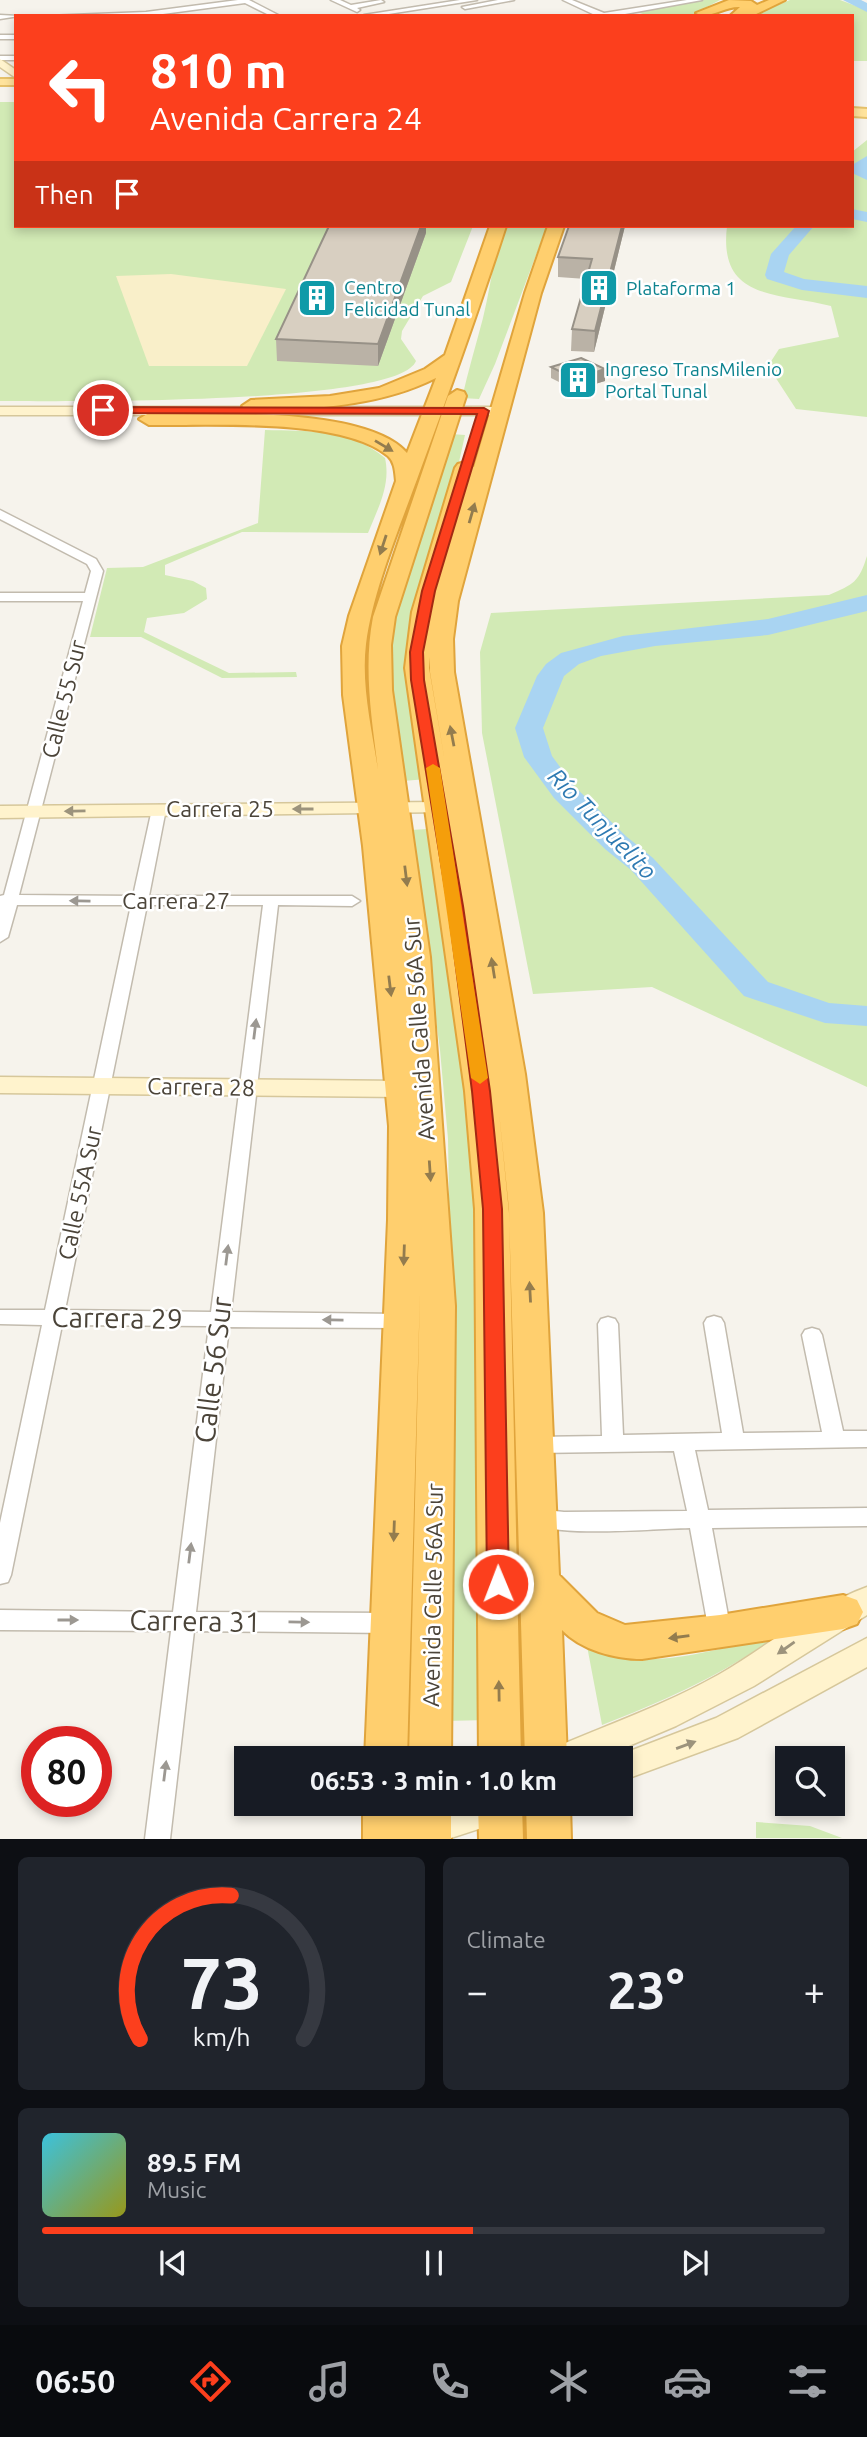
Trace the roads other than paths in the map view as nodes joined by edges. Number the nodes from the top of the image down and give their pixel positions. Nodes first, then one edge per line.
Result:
1 (244, 0) edge
2 (334, 0) edge
3 (511, 0) edge
4 (565, 0) edge
5 (728, 0) edge
6 (779, 0) edge
7 (458, 1) edge
8 (386, 2) dead end
9 (472, 3) edge
10 (349, 7) junction
11 (699, 9) edge
12 (483, 11) dead end
13 (146, 14) edge
14 (273, 14) edge
15 (366, 14) edge
16 (374, 14) edge
17 (416, 14) edge
18 (598, 14) edge
19 (630, 14) edge
20 (741, 14) edge
21 (744, 14) edge
22 (0, 60) edge
23 (14, 73) edge
24 (497, 228) edge
25 (555, 228) edge
26 (469, 314) junction
27 (452, 358) junction
28 (181, 410) junction
29 (0, 411) edge
30 (441, 415) junction
31 (491, 415) junction
32 (0, 419) edge
33 (149, 419) junction
34 (406, 481) junction
35 (0, 514) edge
36 (443, 542) junction
37 (456, 569) junction
38 (0, 597) edge
39 (91, 597) junction
40 (379, 656) junction
41 (354, 686) junction
42 (439, 807) junction
43 (384, 808) junction
44 (159, 809) junction
45 (36, 811) junction
46 (0, 812) edge
47 (5, 900) edge
48 (139, 901) junction
49 (271, 901) junction
50 (352, 901) dead end
51 (383, 918) junction
52 (0, 937) edge
53 (416, 957) junction
54 (464, 964) junction
55 (504, 1035) junction
56 (0, 1085) edge
57 (102, 1086) junction
58 (248, 1088) junction
59 (402, 1089) junction
60 (0, 1317) edge
61 (54, 1317) junction
62 (219, 1319) junction
63 (401, 1321) junction
64 (714, 1323) dead end
65 (608, 1324) dead end
66 (813, 1335) dead end
67 (531, 1360) junction
68 (437, 1404) junction
69 (496, 1421) junction
70 (834, 1440) junction
71 (867, 1440) edge
72 (734, 1441) junction
73 (683, 1443) junction
74 (613, 1444) junction
75 (535, 1445) junction
76 (395, 1487) junction
77 (867, 1517) edge
78 (537, 1518) junction
79 (701, 1521) junction
80 (0, 1576) edge
81 (539, 1581) junction
82 (855, 1606) edge
83 (0, 1620) edge
84 (182, 1621) junction
85 (390, 1623) junction
86 (720, 1632) junction
87 (867, 1651) edge
88 (386, 1746) edge
89 (430, 1746) edge
90 (500, 1746) edge
91 (545, 1746) edge
92 (593, 1746) edge
93 (633, 1763) edge
94 (385, 1816) edge
95 (548, 1816) edge
96 (157, 1839) edge
97 (385, 1839) edge
98 (549, 1839) edge

1 - 13 street
1 - 14 street
2 - 10 street
3 - 9 street
4 - 18 street
5 - 11 highway
6 - 21 highway
7 - 9 street
7 - 16 street
8 - 10 street
9 - 12 street
9 - 17 street
10 - 15 street
11 - 19 street
11 - 20 highway
22 - 23 main road
24 - 26 highway
25 - 31 highway
26 - 27 highway
26 - 30 highway, Avenida Calle 56A Sur
27 - 28 highway
27 - 30 highway
28 - 29 main road
28 - 30 main road
30 - 31 main road
30 - 33 main road
30 - 34 highway, Avenida Calle 56A Sur
30 - 40 highway, Avenida Calle 56A Sur
31 - 36 highway, Avenida Calle 56A Sur
37 -> 31 highway
32 - 33 main road
33 -> 34 highway
34 -> 41 highway, Avenida Calle 56A Sur
35 - 39 street, Calle 55 Sur
36 - 37 highway
36 - 42 highway, Avenida Calle 56A Sur
55 -> 37 highway
38 - 39 street
39 - 45 street, Calle 55 Sur
40 - 41 highway
40 - 43 highway, Avenida Calle 56A Sur
41 - 43 highway, Avenida Calle 56A Sur
42 - 43 main road, Carrera 25
42 - 54 highway, Avenida Calle 56A Sur
43 -> 44 main road, Carrera 25
43 - 51 highway, Avenida Calle 56A Sur
43 -> 53 highway, Avenida Calle 56A Sur
44 -> 45 main road, Carrera 25
44 - 48 street, Calle 55A Sur
45 - 46 main road, Carrera 25
45 - 47 street, Calle 55 Sur
48 -> 47 street, Carrera 27
47 - 52 street, Calle 55 Sur
48 - 49 street, Carrera 27
48 - 57 street, Calle 55A Sur
49 - 50 street, Carrera 27
58 -> 49 street, Calle 56 Sur
51 - 53 highway
51 -> 59 highway, Avenida Calle 56A Sur
53 -> 68 highway, Avenida Calle 56A Sur
54 - 55 highway
54 - 69 highway, Avenida Calle 56A Sur
67 -> 55 highway
56 - 57 main road, Carrera 28
57 - 58 main road, Carrera 28
57 - 61 street, Calle 55A Sur
58 - 59 main road, Carrera 28
62 -> 58 street, Calle 56 Sur
59 -> 63 highway, Avenida Calle 56A Sur
60 - 61 street, Carrera 29
61 - 62 street, Carrera 29
61 - 80 street, Calle 55A Sur
63 -> 62 street, Carrera 29
84 -> 62 street, Calle 56 Sur
63 - 76 highway, Avenida Calle 56A Sur
64 - 72 street
65 - 74 street
66 - 70 street
67 - 69 highway
67 - 75 highway
68 - 76 highway
68 - 89 highway, Avenida Calle 56A Sur
90 -> 69 highway, Avenida Calle 56A Sur
70 - 71 street
70 - 72 street
72 - 73 street
73 - 74 street
73 - 79 street
74 - 75 street
75 - 78 highway
76 -> 85 highway, Avenida Calle 56A Sur
77 - 79 street
78 - 79 street
78 - 81 highway
79 - 86 street
86 -> 81 highway
81 - 91 highway
82 - 86 highway
82 -> 92 main road
83 -> 84 street, Carrera 31
84 -> 85 street, Carrera 31
96 -> 84 street, Calle 56 Sur
85 - 88 highway, Avenida Calle 56A Sur
93 -> 87 main road
94 - 97 highway
95 - 98 highway

